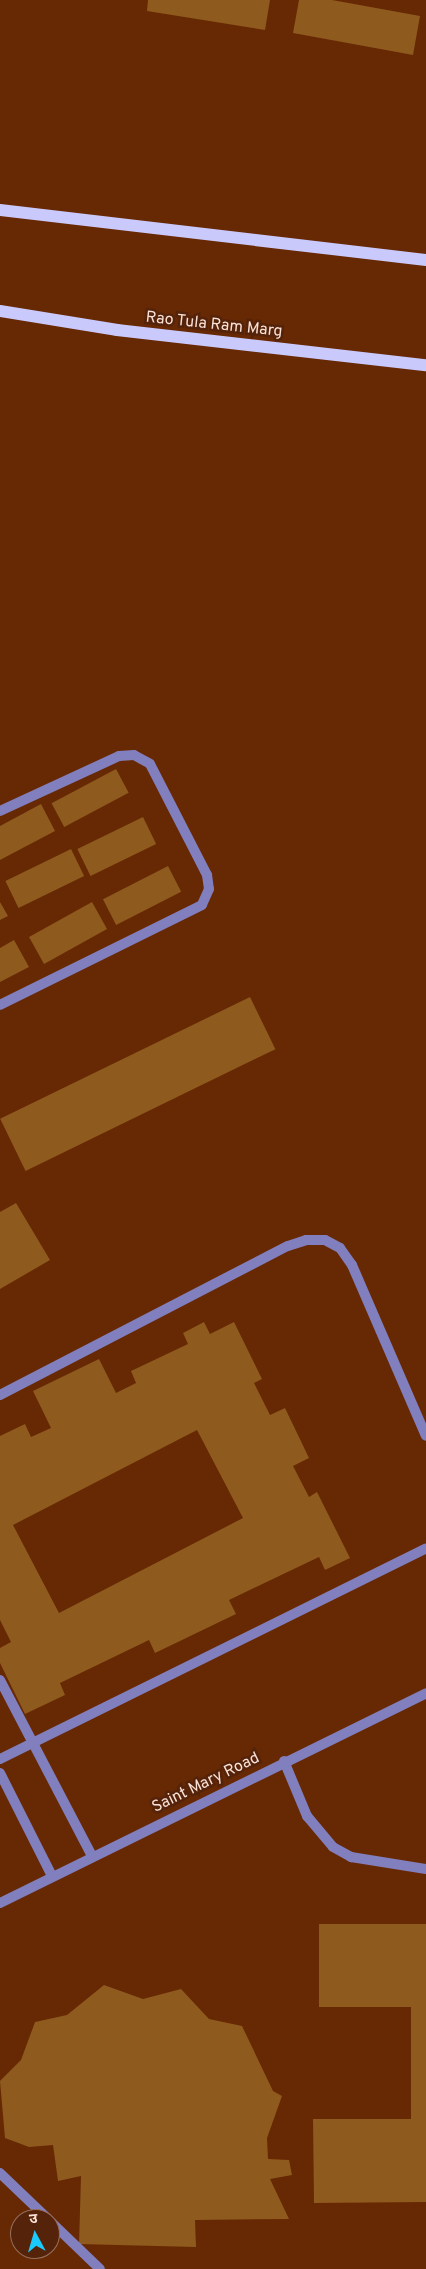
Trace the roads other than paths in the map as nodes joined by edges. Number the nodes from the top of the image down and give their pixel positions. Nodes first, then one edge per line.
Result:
1 (0, 210) edge
2 (426, 260) edge
3 (0, 311) edge
4 (426, 365) edge
5 (0, 810) edge
6 (0, 1005) edge
7 (0, 1396) edge
8 (426, 1436) edge
9 (426, 1548) edge
10 (0, 1680) edge
11 (426, 1694) edge
12 (33, 1743) junction
13 (0, 1759) edge
14 (284, 1761) junction
15 (0, 1773) edge
16 (92, 1856) junction
17 (426, 1869) edge
18 (52, 1876) junction
19 (0, 1903) edge
20 (0, 2173) edge
21 (38, 2209) edge
22 (60, 2231) edge
23 (100, 2269) edge

1 - 2 main road
3 - 4 main road, Rao Tula Ram Marg
5 - 6 street
7 - 8 street
9 - 12 street
10 - 12 street
11 - 14 street, Saint Mary Road
12 - 13 street
12 - 16 street
14 - 16 street, Saint Mary Road
14 - 17 street
15 - 18 street
16 - 18 street, Saint Mary Road
18 - 19 street, Saint Mary Road
20 - 21 street
22 - 23 street

